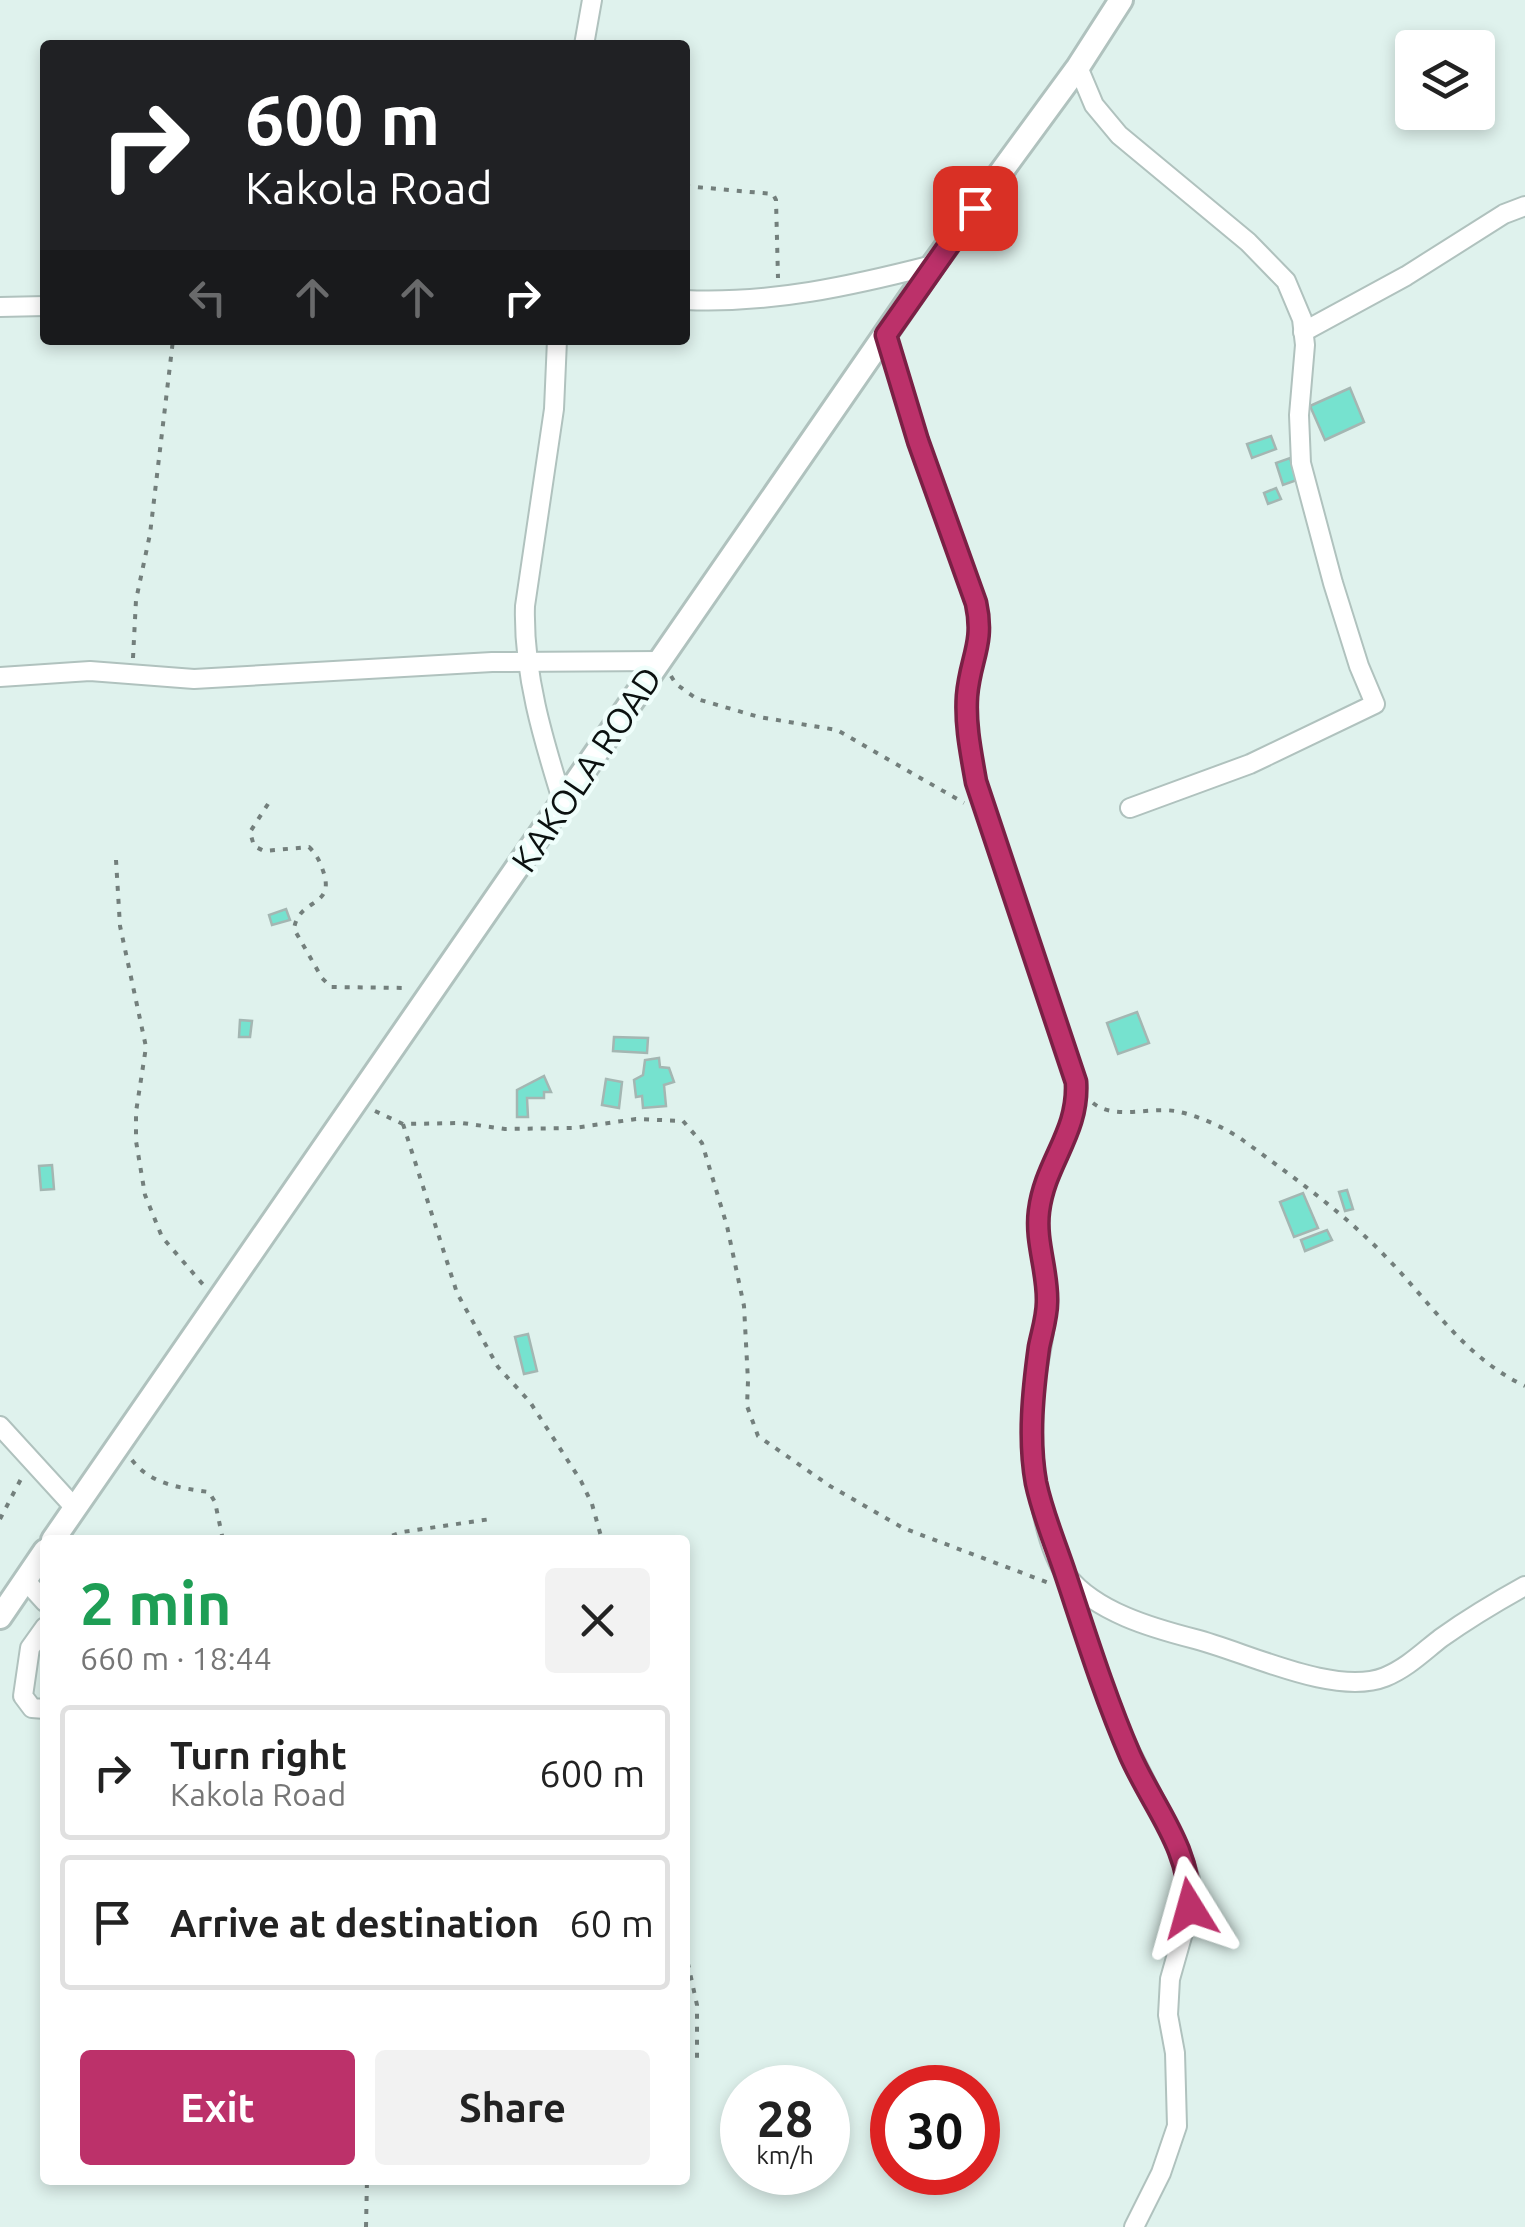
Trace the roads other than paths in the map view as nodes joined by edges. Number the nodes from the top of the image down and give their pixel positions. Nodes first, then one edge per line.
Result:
1 (592, 0) edge
2 (1120, 0) edge
3 (585, 40) edge
4 (1078, 67) junction
5 (1525, 206) edge
6 (934, 265) junction
7 (690, 300) edge
8 (0, 306) edge
9 (40, 306) edge
10 (1304, 332) junction
11 (886, 335) junction
12 (557, 345) edge
13 (530, 660) junction
14 (661, 660) junction
15 (0, 677) edge
16 (562, 803) junction
17 (1130, 808) dead end
18 (0, 1426) edge
19 (75, 1508) junction
20 (56, 1535) edge
21 (40, 1559) edge
22 (26, 1580) junction
23 (1068, 1583) junction
24 (1525, 1586) edge
25 (40, 1596) edge
26 (0, 1617) edge
27 (40, 1631) edge
28 (40, 1709) edge
29 (1134, 2227) edge

1 - 3 street
2 - 4 main road, KAKOLA ROAD
4 - 6 main road, KAKOLA ROAD
4 - 10 street
5 - 10 street
6 - 7 street
6 - 11 main road, KAKOLA ROAD
8 - 9 street
10 - 17 street
11 - 14 main road, KAKOLA ROAD
11 - 23 street
12 - 13 street
13 - 14 street
13 - 15 street
13 - 16 street
14 - 16 main road, KAKOLA ROAD
16 - 19 main road, KAKOLA ROAD
18 - 19 street
19 - 20 main road, KAKOLA ROAD
21 - 22 main road
22 - 25 street
22 - 26 main road
23 - 24 street
23 - 29 street
27 - 28 street

